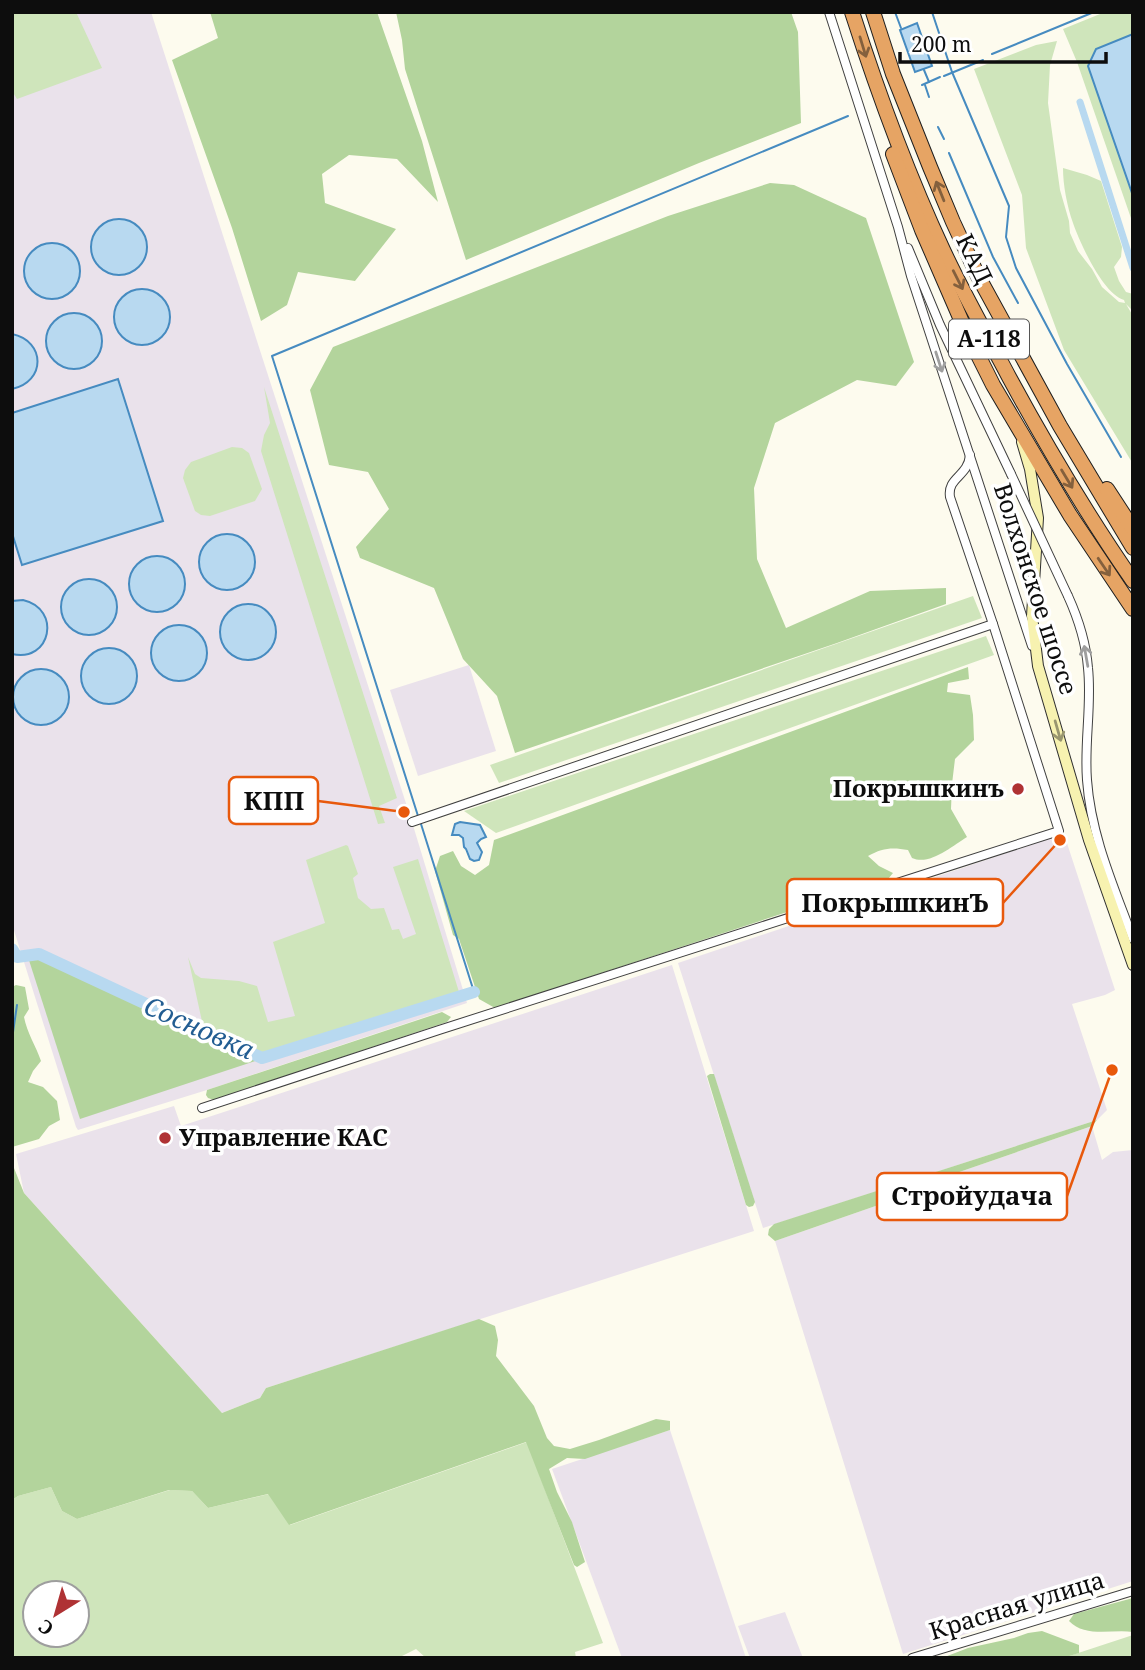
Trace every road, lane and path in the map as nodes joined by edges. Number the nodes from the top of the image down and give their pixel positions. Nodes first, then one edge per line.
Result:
1 (829, 12) edge
2 (852, 12) edge
3 (873, 12) edge
4 (874, 81) junction
5 (898, 227) junction
6 (1046, 402) junction
7 (1017, 426) junction
8 (970, 455) junction
9 (957, 478) junction
10 (980, 486) junction
11 (1133, 529) edge
12 (1133, 548) edge
13 (1133, 581) edge
14 (1133, 609) edge
15 (993, 624) junction
16 (1038, 666) junction
17 (412, 822) dead end
18 (1133, 939) edge
19 (1133, 965) edge
20 (202, 1108) dead end
21 (1133, 1591) edge
22 (912, 1658) edge

1 - 5 street, Волхонское шоссе
2 -> 4 highway, КАД / А-118
6 -> 3 highway, КАД / А-118
4 - 7 highway
4 -> 13 highway, КАД / А-118
5 -> 8 street, Волхонское шоссе
18 -> 5 street, Волхонское шоссе, bridge
6 - 11 highway
6 - 12 highway, КАД / А-118
7 -> 14 highway
7 - 16 main road
8 - 9 street
8 - 10 street, Волхонское шоссе
9 - 10 street
9 - 15 street
10 - 16 street, Волхонское шоссе
15 - 17 street
15 - 20 street
16 -> 19 main road, Волхонское шоссе
21 - 22 street, Красная улица

